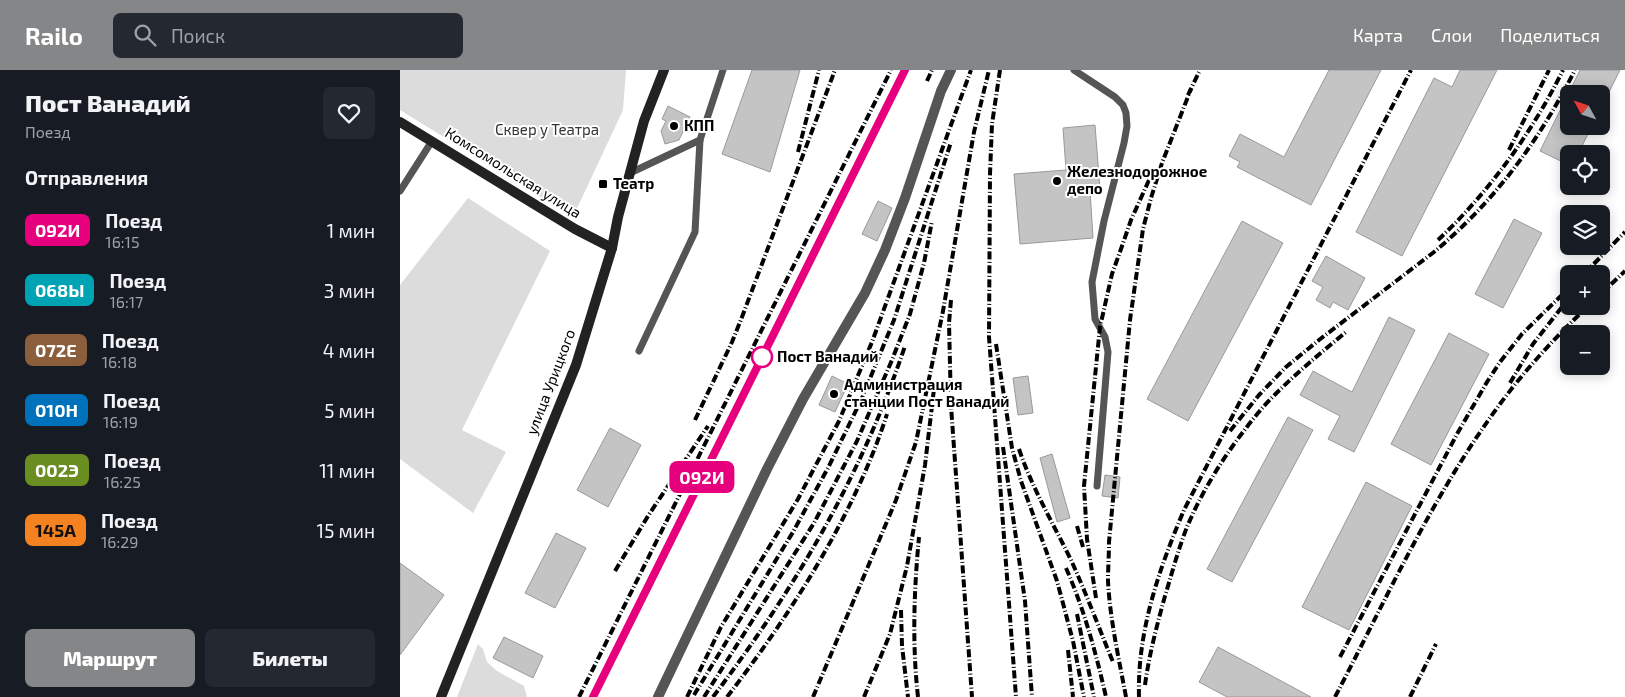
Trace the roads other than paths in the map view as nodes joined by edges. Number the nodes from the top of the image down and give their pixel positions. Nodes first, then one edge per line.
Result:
1 (664, 70) edge
2 (723, 70) edge
3 (951, 70) edge
4 (1074, 70) edge
5 (400, 122) edge
6 (700, 140) junction
7 (432, 141) junction
8 (630, 173) junction
9 (400, 191) edge
10 (612, 248) junction
11 (639, 351) dead end
12 (1097, 486) dead end
13 (442, 697) edge
14 (658, 697) edge

1 - 8 street, улица Урицкого
2 - 6 lane
3 - 14 street
4 - 12 lane
5 - 7 street, Комсомольская улица
6 - 8 lane
6 - 11 lane
7 - 9 lane
7 - 10 street, Комсомольская улица
8 - 10 street, улица Урицкого
10 - 13 street, улица Урицкого

